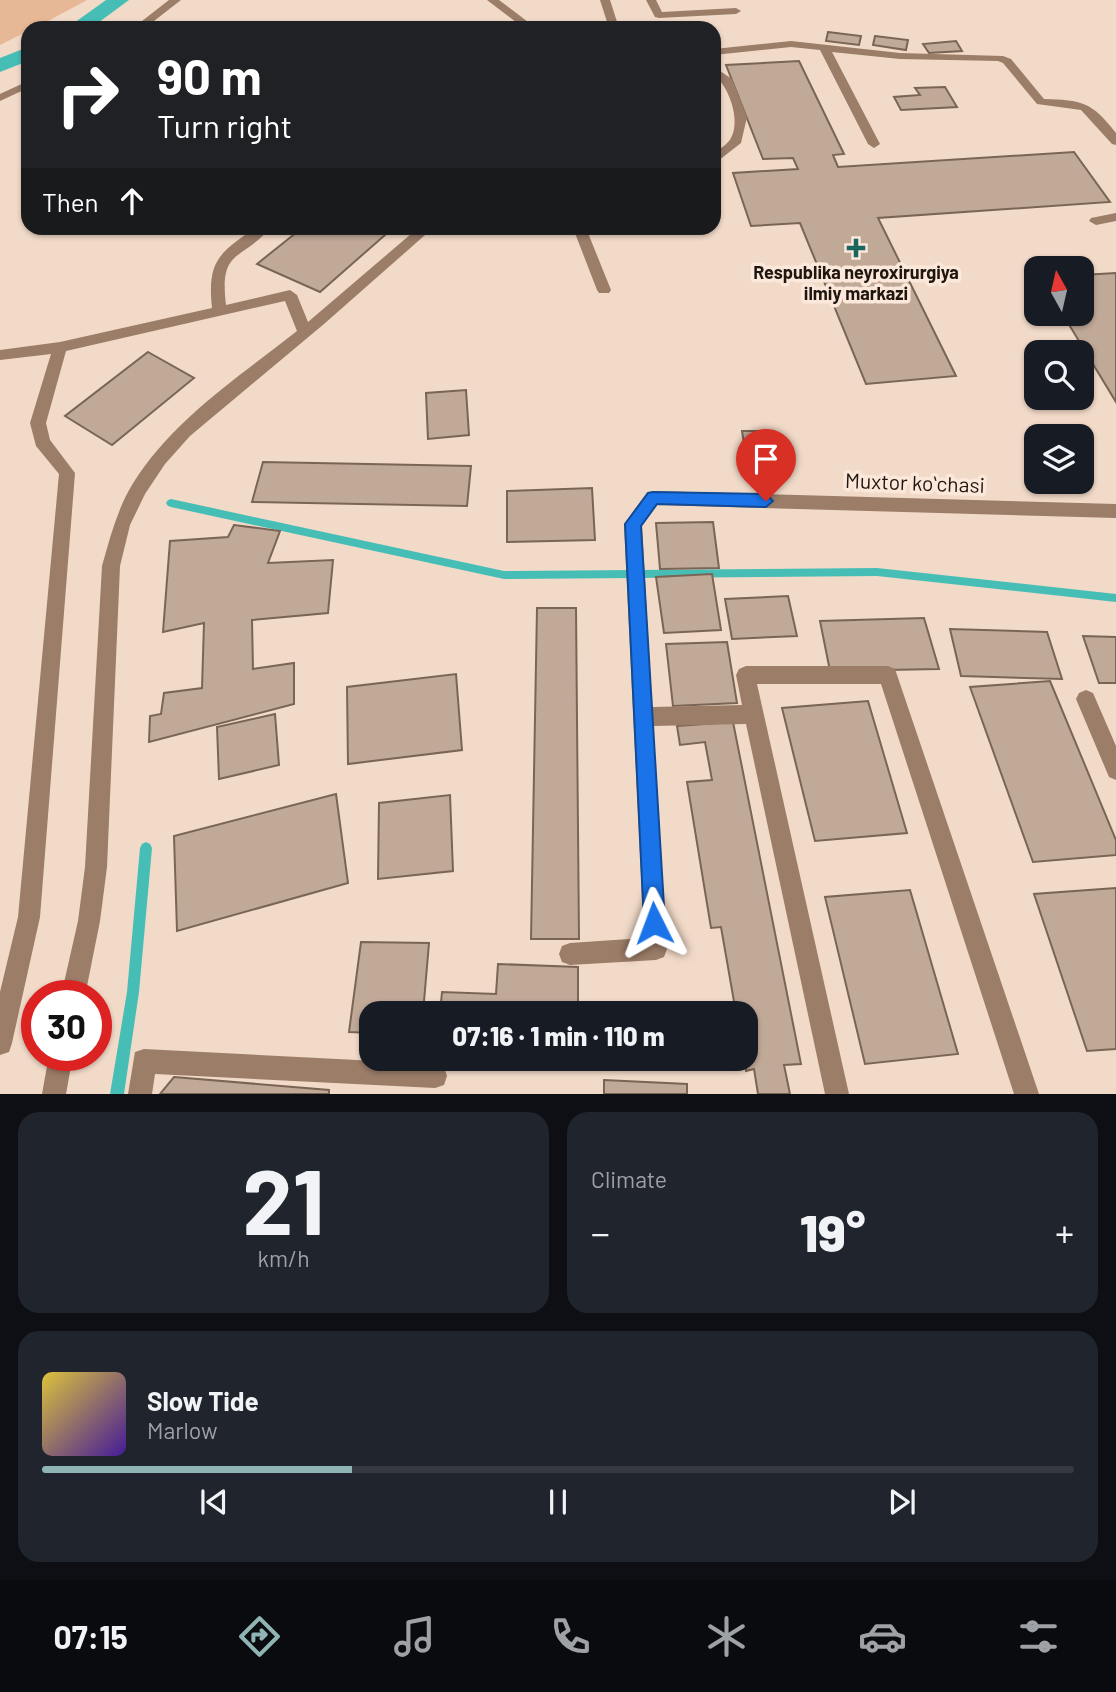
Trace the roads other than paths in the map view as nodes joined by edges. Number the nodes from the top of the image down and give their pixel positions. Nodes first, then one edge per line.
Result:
1 (176, 0) edge
2 (492, 0) edge
3 (605, 0) edge
4 (651, 0) edge
5 (739, 5) edge
6 (148, 21) edge
7 (521, 21) edge
8 (612, 21) edge
9 (720, 21) edge
10 (824, 47) junction
11 (721, 51) edge
12 (721, 75) edge
13 (21, 88) edge
14 (0, 98) edge
15 (1116, 141) edge
16 (874, 144) dead end
17 (721, 153) edge
18 (1116, 217) edge
19 (1096, 221) dead end
20 (254, 235) edge
21 (418, 235) edge
22 (582, 235) edge
23 (604, 290) dead end
24 (220, 311) junction
25 (305, 332) junction
26 (60, 347) junction
27 (0, 355) edge
28 (1116, 511) edge
29 (1086, 699) dead end
30 (754, 714) junction
31 (643, 717) junction
32 (1116, 770) edge
33 (570, 954) dead end
34 (76, 980) edge
35 (0, 1044) edge
36 (58, 1071) edge
37 (435, 1076) dead end
38 (54, 1094) edge
39 (140, 1094) edge
40 (837, 1094) edge
41 (1027, 1094) edge

1 - 6 street
2 - 7 street
3 - 8 street
4 - 5 street
5 - 9 street
10 - 11 street
10 - 15 street
10 - 16 street
12 - 17 street
13 - 14 street
18 - 19 street
20 - 24 street
21 - 25 street
22 - 23 street
24 - 25 street
24 - 26 street
25 - 34 street
26 - 27 street
26 - 35 street
28 - 31 street, Muxtor koʻchasi
29 - 32 street
30 - 31 street
30 - 40 street
30 - 41 street
31 - 33 street
36 - 38 street
37 - 39 street

